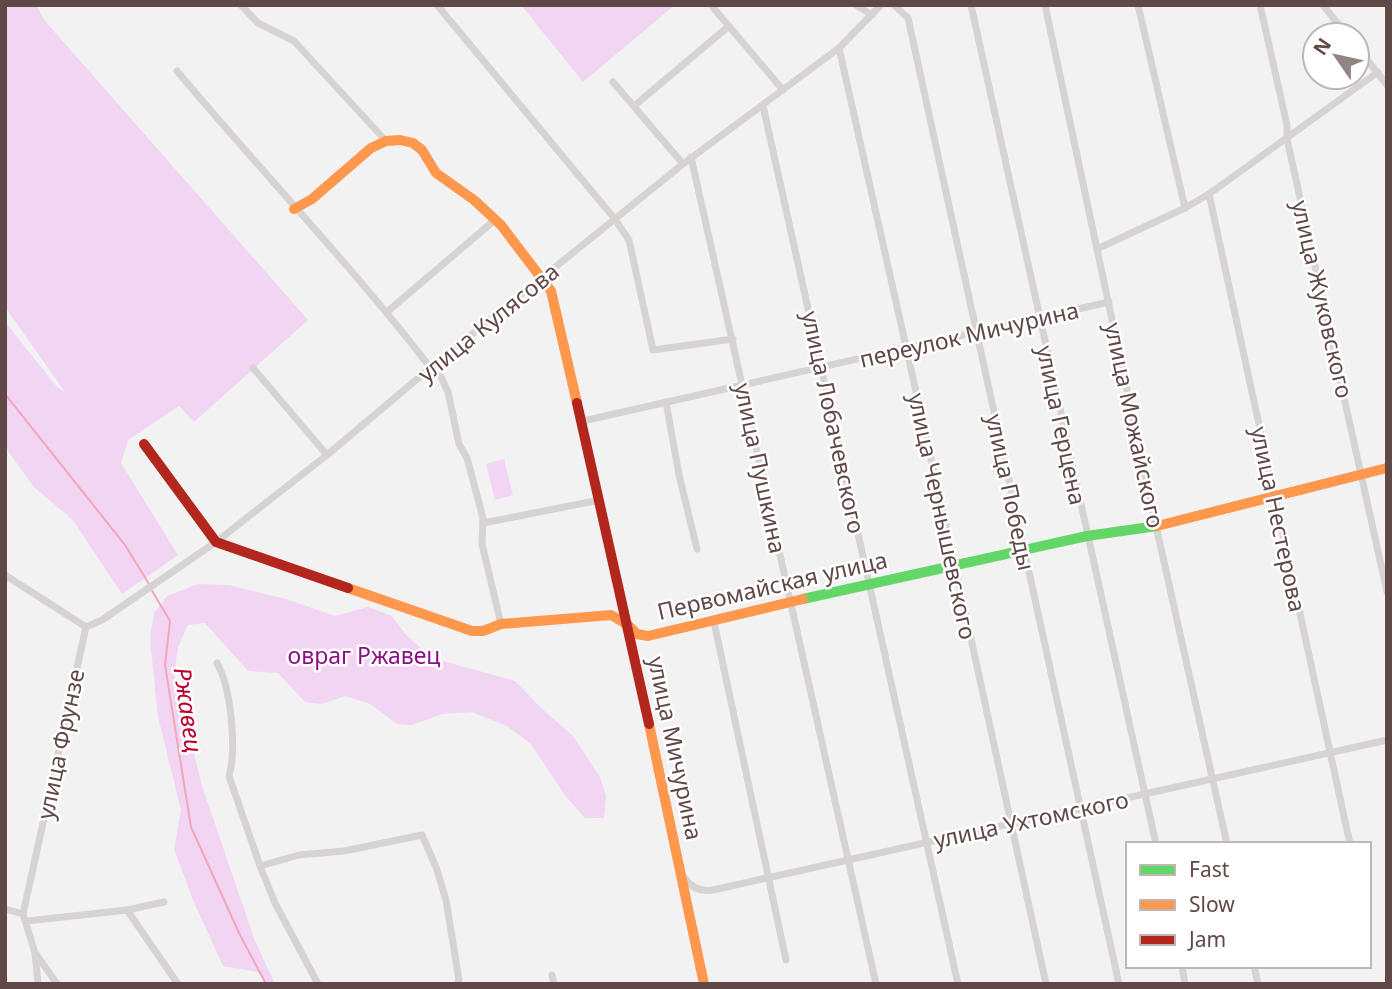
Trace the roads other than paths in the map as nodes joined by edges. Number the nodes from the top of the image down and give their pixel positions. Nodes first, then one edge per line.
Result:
1 (241, 5) edge
2 (437, 5) edge
3 (711, 5) edge
4 (856, 5) edge
5 (881, 5) edge
6 (894, 5) edge
7 (971, 5) edge
8 (1045, 5) edge
9 (1138, 5) edge
10 (1260, 5) edge
11 (1323, 5) edge
12 (872, 15) junction
13 (1336, 21) edge
14 (729, 26) junction
15 (839, 48) junction
16 (1371, 64) edge
17 (177, 71) dead end
18 (1383, 78) edge
19 (613, 82) dead end
20 (783, 90) junction
21 (634, 106) junction
22 (764, 106) junction
23 (1287, 139) junction
24 (386, 141) junction
25 (691, 157) junction
26 (682, 164) junction
27 (1209, 194) junction
28 (1185, 208) junction
29 (294, 209) junction
30 (614, 218) junction
31 (496, 219) junction
32 (1097, 249) junction
33 (543, 278) junction
34 (1109, 302) junction
35 (387, 312) junction
36 (1039, 318) junction
37 (977, 333) junction
38 (733, 339) junction
39 (906, 349) junction
40 (433, 366) junction
41 (823, 367) junction
42 (253, 368) dead end
43 (743, 385) junction
44 (666, 402) junction
45 (583, 421) junction
46 (144, 444) dead end
47 (327, 455) junction
48 (1387, 468) edge
49 (1361, 474) junction
50 (1273, 498) junction
51 (600, 500) junction
52 (483, 523) junction
53 (1156, 526) junction
54 (1087, 536) junction
55 (216, 542) junction
56 (697, 549) dead end
57 (1024, 550) junction
58 (955, 565) junction
59 (5, 575) edge
60 (869, 583) junction
61 (1387, 592) edge
62 (790, 602) junction
63 (714, 622) junction
64 (501, 624) junction
65 (628, 625) junction
66 (86, 627) junction
67 (217, 663) dead end
68 (1387, 740) edge
69 (1331, 752) junction
70 (1213, 780) junction
71 (1145, 794) junction
72 (1081, 808) junction
73 (1010, 824) junction
74 (927, 842) junction
75 (1156, 842) edge
76 (1227, 842) edge
77 (1350, 842) edge
78 (846, 859) junction
79 (260, 866) junction
80 (681, 874) junction
81 (768, 878) junction
82 (164, 902) dead end
83 (5, 909) edge
84 (127, 910) junction
85 (25, 918) junction
86 (36, 953) junction
87 (786, 960) dead end
88 (552, 975) dead end
89 (38, 984) edge
90 (57, 984) edge
91 (178, 984) edge
92 (318, 984) edge
93 (457, 984) edge
94 (554, 984) edge
95 (704, 984) edge
96 (876, 984) edge
97 (958, 984) edge
98 (1046, 984) edge
99 (1119, 984) edge

1 - 24 street
2 - 30 street
3 - 14 street
4 - 12 street
5 - 12 street, улица Кулясова
6 - 37 street, улица Победы
7 - 36 street, улица Герцена
8 - 32 street, улица Можайского
9 - 28 street
10 - 23 street, улица Жуковского
11 - 13 street
12 - 15 street, улица Кулясова
14 - 20 street
14 - 21 street
15 - 20 street, улица Кулясова
15 - 39 street, улица Чернышевского
16 - 18 street
17 - 29 street
18 - 23 street
19 - 21 street
20 - 22 street, улица Кулясова
21 - 26 street
22 - 25 street, улица Кулясова
22 - 41 street, улица Лобачевского
23 - 27 street
23 - 49 street, улица Жуковского
24 - 29 street
24 - 31 street, улица Мичурина
25 - 26 street, улица Кулясова
25 - 38 street, улица Пушкина
26 - 30 street, улица Кулясова
27 - 28 street
27 - 50 street, улица Нестерова
28 - 32 street
29 - 35 street
30 - 33 street, улица Кулясова
30 - 38 street
31 - 33 street, улица Мичурина
31 - 35 street
32 - 34 street, улица Можайского
33 - 40 street, улица Кулясова
33 - 45 street, улица Мичурина
34 - 36 street, переулок Мичурина
34 - 53 street, улица Можайского
35 - 40 street
36 - 37 street, переулок Мичурина
36 - 54 street, улица Герцена
37 - 39 street, переулок Мичурина
37 - 57 street, улица Победы
38 - 43 street, улица Пушкина
39 - 41 street, переулок Мичурина
39 - 58 street, улица Чернышевского
40 - 47 street, улица Кулясова
40 - 52 street
41 - 43 street, переулок Мичурина
41 - 60 street, улица Лобачевского
42 - 47 street
43 - 44 street, переулок Мичурина
43 - 62 street, улица Пушкина
44 - 45 street, переулок Мичурина
44 - 56 street
45 - 51 street, улица Мичурина
46 - 55 street
47 - 55 street, улица Кулясова
48 - 49 street, Первомайская улица
49 - 50 street, Первомайская улица
49 - 61 street, улица Жуковского
50 - 53 street, Первомайская улица
50 - 69 street, улица Нестерова
51 - 52 street
51 - 65 street, улица Мичурина
52 - 64 street
53 - 54 street, Первомайская улица
53 - 70 street, улица Можайского
54 - 57 street, Первомайская улица
54 - 71 street, улица Герцена
55 - 64 street, Первомайская улица
55 - 66 street, улица Кулясова
57 - 58 street, Первомайская улица
57 - 72 street, улица Победы
58 - 60 street, Первомайская улица
58 - 73 street, улица Чернышевского
59 - 66 street
60 - 62 street, Первомайская улица
60 - 74 street, улица Лобачевского
62 - 63 street, Первомайская улица
62 - 78 street, улица Пушкина
63 - 65 street, Первомайская улица
63 - 81 street
64 - 65 street, Первомайская улица
65 - 80 street, улица Мичурина
66 - 85 street, улица Фрунзе
67 - 79 street
68 - 69 street, улица Ухтомского
69 - 70 street, улица Ухтомского
69 - 77 street, улица Нестерова
70 - 71 street, улица Ухтомского
70 - 76 street, улица Можайского
71 - 72 street, улица Ухтомского
71 - 75 street, улица Герцена
72 - 73 street, улица Ухтомского
72 - 99 street, улица Победы
73 - 74 street, улица Ухтомского
73 - 98 street, улица Чернышевского
74 - 78 street, улица Ухтомского
74 - 97 street, улица Лобачевского
78 - 81 street, улица Ухтомского
78 - 96 street, улица Пушкина
79 - 92 street
79 - 93 street
80 - 81 street, улица Ухтомского
80 - 95 street, улица Мичурина
81 - 87 street
82 - 84 street
83 - 85 street
84 - 85 street
84 - 91 street
85 - 86 street, улица Фрунзе
86 - 89 street, улица Фрунзе
86 - 90 street, улица Фрунзе
88 - 94 street

